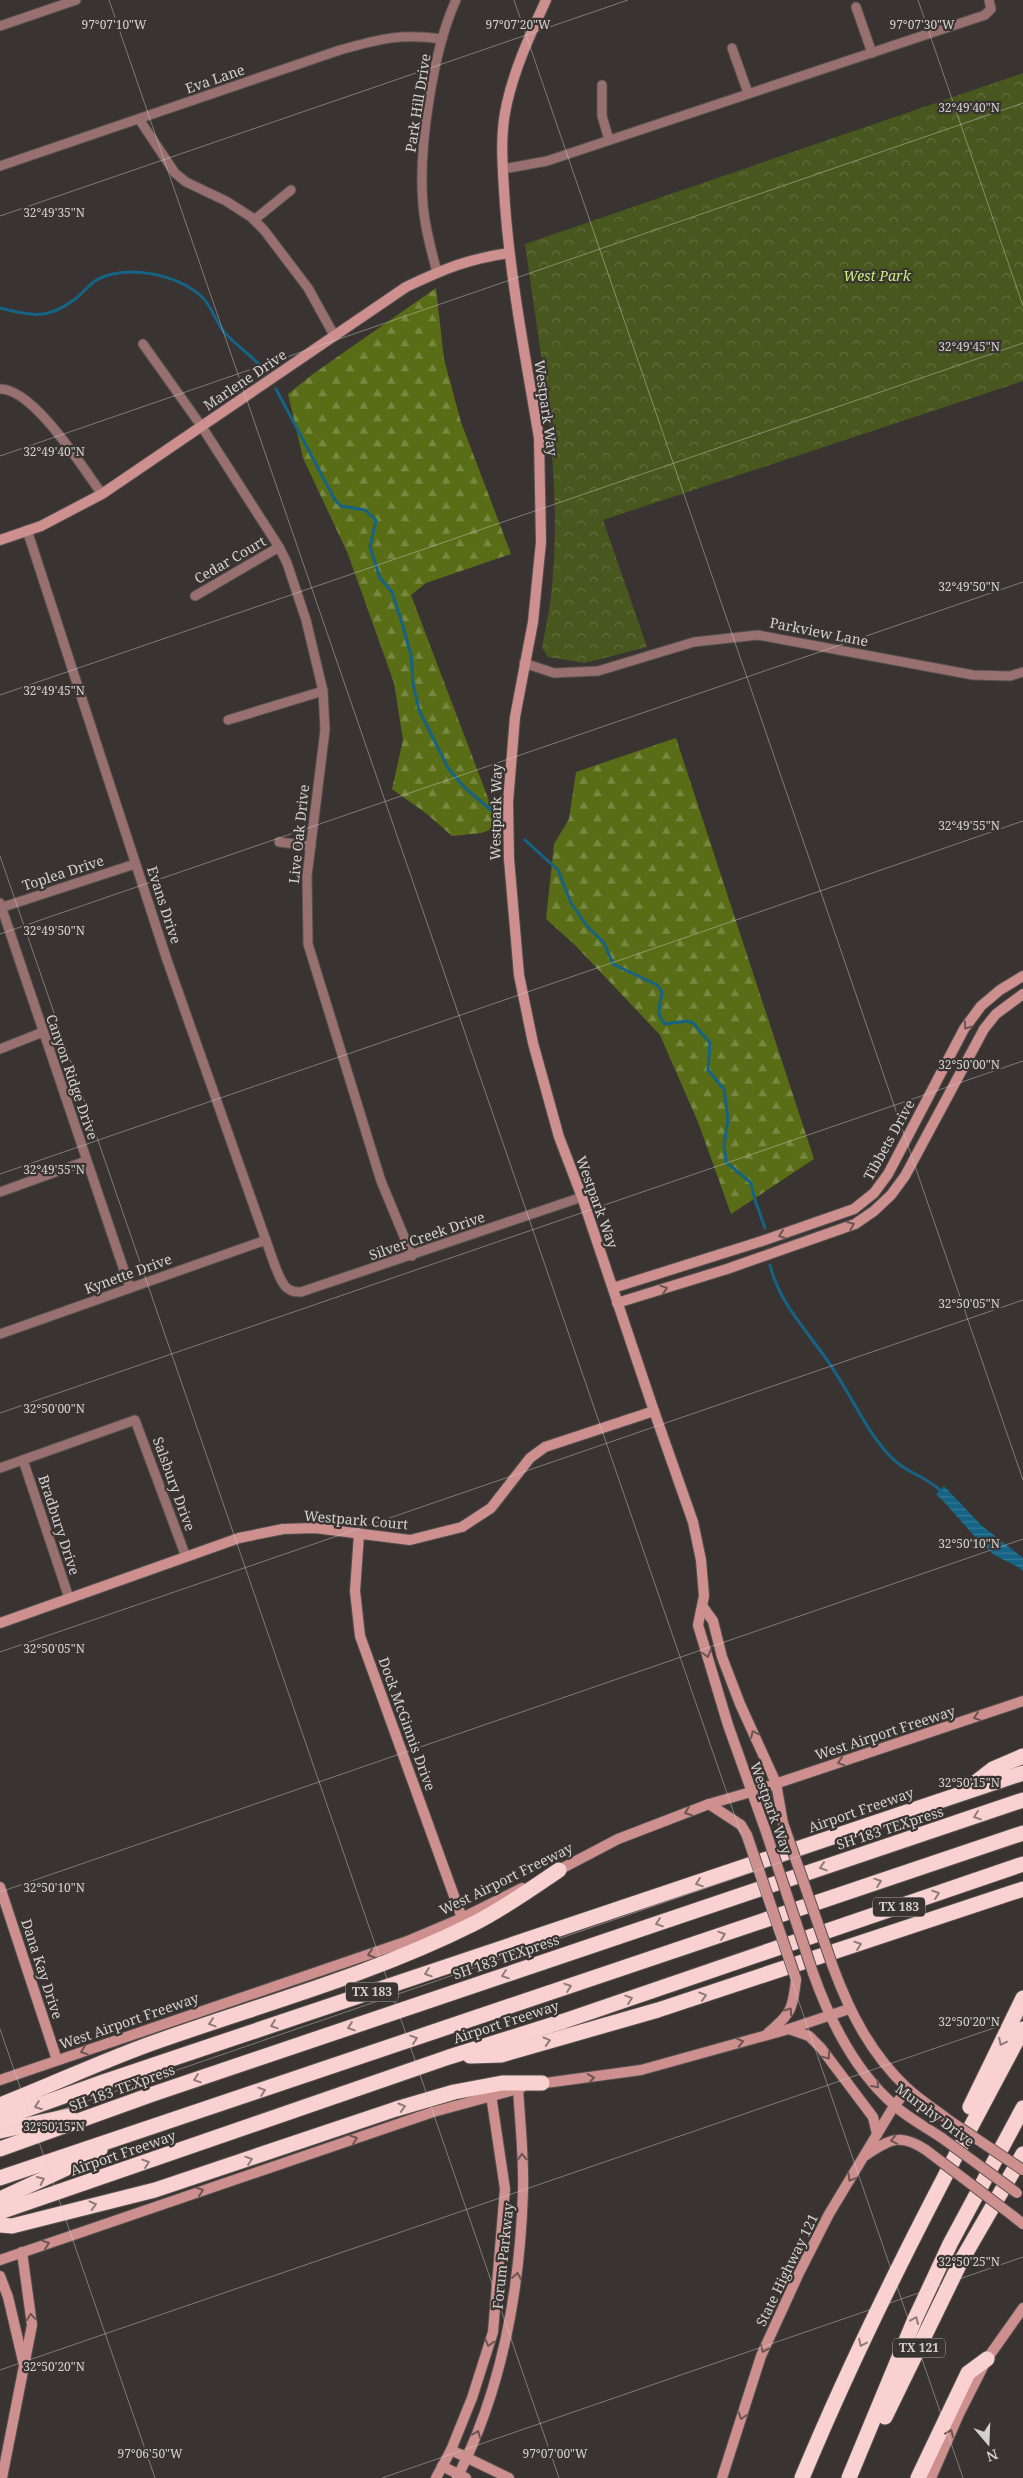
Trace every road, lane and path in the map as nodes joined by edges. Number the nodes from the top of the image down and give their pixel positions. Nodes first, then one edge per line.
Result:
1 (76, 0) edge
2 (456, 0) edge
3 (546, 0) edge
4 (989, 0) edge
5 (856, 7) dead end
6 (0, 26) edge
7 (442, 39) junction
8 (732, 48) dead end
9 (872, 53) junction
10 (602, 85) dead end
11 (748, 93) junction
12 (139, 120) junction
13 (609, 140) junction
14 (0, 166) edge
15 (503, 169) junction
16 (291, 190) dead end
17 (254, 220) junction
18 (509, 252) junction
19 (437, 272) junction
20 (334, 335) junction
21 (143, 344) dead end
22 (0, 389) edge
23 (202, 427) junction
24 (102, 494) junction
25 (28, 530) junction
26 (0, 540) edge
27 (279, 547) junction
28 (195, 596) dead end
29 (524, 663) junction
30 (1023, 672) edge
31 (324, 690) junction
32 (228, 720) dead end
33 (279, 842) dead end
34 (311, 846) junction
35 (136, 864) junction
36 (1, 906) edge
37 (1023, 976) edge
38 (1000, 990) junction
39 (1023, 994) edge
40 (1006, 1006) junction
41 (43, 1032) junction
42 (957, 1041) junction
43 (0, 1049) edge
44 (973, 1049) junction
45 (898, 1155) junction
46 (86, 1161) junction
47 (912, 1162) junction
48 (0, 1192) edge
49 (582, 1197) junction
50 (829, 1219) junction
51 (833, 1232) junction
52 (266, 1240) junction
53 (412, 1256) junction
54 (283, 1285) joint
55 (130, 1288) junction
56 (613, 1288) junction
57 (617, 1303) junction
58 (0, 1334) edge
59 (654, 1411) junction
60 (23, 1460) junction
61 (0, 1468) edge
62 (359, 1534) junction
63 (186, 1557) junction
64 (69, 1598) junction
65 (703, 1607) junction
66 (0, 1623) edge
67 (1023, 1701) edge
68 (1023, 1756) edge
69 (1023, 1773) edge
70 (776, 1783) junction
71 (751, 1792) junction
72 (960, 1794) junction
73 (1023, 1800) edge
74 (709, 1804) junction
75 (1023, 1833) edge
76 (1023, 1864) edge
77 (559, 1870) junction
78 (0, 1887) edge
79 (1023, 1889) edge
80 (462, 1918) junction
81 (1023, 1998) edge
82 (849, 2009) junction
83 (831, 2014) junction
84 (789, 2029) junction
85 (1023, 2030) edge
86 (765, 2035) junction
87 (449, 2057) junction
88 (57, 2060) junction
89 (0, 2080) edge
90 (542, 2083) junction
91 (518, 2088) junction
92 (908, 2089) junction
93 (492, 2095) junction
94 (0, 2105) edge
95 (894, 2106) junction
96 (1023, 2108) edge
97 (106, 2109) junction
98 (0, 2119) edge
99 (0, 2131) edge
100 (878, 2134) junction
101 (0, 2149) edge
102 (1023, 2154) edge
103 (81, 2156) junction
104 (864, 2157) junction
105 (1023, 2170) edge
106 (0, 2178) edge
107 (1020, 2195) edge
108 (0, 2199) edge
109 (505, 2202) junction
110 (522, 2203) junction
111 (0, 2212) edge
112 (1023, 2224) edge
113 (0, 2225) edge
114 (22, 2252) junction
115 (907, 2252) junction
116 (0, 2260) edge
117 (0, 2276) edge
118 (1023, 2308) edge
119 (987, 2359) junction
120 (24, 2365) junction
121 (479, 2377) junction
122 (494, 2383) junction
123 (451, 2450) junction
124 (468, 2458) junction
125 (442, 2466) junction
126 (461, 2477) edge
127 (2, 2478) edge
128 (436, 2478) edge
129 (509, 2478) edge
130 (722, 2478) edge
131 (802, 2478) edge
132 (849, 2478) edge
133 (858, 2478) edge
134 (918, 2478) edge
135 (931, 2478) edge

1 - 6 street
2 - 7 street, Park Hill Drive
3 - 15 main road, Westpark Way
4 - 9 street
5 - 9 street
7 - 12 street, Eva Lane
7 - 19 street, Park Hill Drive
8 - 11 street
9 - 11 street
10 - 13 street
11 - 13 street
12 - 14 street, Eva Lane
12 - 17 street
13 - 15 street
15 - 18 main road, Westpark Way
16 - 17 street
17 - 20 street
18 - 19 main road, Marlene Drive
18 - 29 main road, Westpark Way
19 - 20 main road, Marlene Drive
20 - 23 main road, Marlene Drive
21 - 23 street, Live Oak Drive
22 - 24 street
23 - 24 main road, Marlene Drive
23 - 27 street, Live Oak Drive
24 - 25 main road, Marlene Drive
25 - 26 main road, Marlene Drive
25 - 35 street, Evans Drive
27 - 28 street, Cedar Court
27 - 31 street, Live Oak Drive
29 - 30 street, Parkview Lane
29 - 49 main road, Westpark Way
31 - 32 street
31 - 34 street, Live Oak Drive
33 - 34 street
34 - 53 street, Live Oak Drive
35 - 36 street, Toplea Drive
35 - 52 street, Evans Drive
36 - 41 street, Canyon Ridge Drive
37 - 38 main road, Tibbets Drive
38 - 40 main road
38 -> 42 main road, Tibbets Drive
39 - 40 main road, Tibbets Drive
40 - 44 main road, Tibbets Drive
41 - 43 street
41 - 46 street, Canyon Ridge Drive
42 - 44 main road
42 - 45 main road, Tibbets Drive
44 - 47 main road, Tibbets Drive
45 - 47 main road
45 - 50 main road, Tibbets Drive
46 - 48 street
46 - 55 street, Canyon Ridge Drive
51 -> 47 main road, Tibbets Drive
49 - 53 street, Silver Creek Drive
49 - 56 main road, Westpark Way
50 - 51 main road
50 -> 56 main road, Tibbets Drive
57 -> 51 main road, Tibbets Drive
52 - 54 street, Evans Drive
52 - 55 street, Kynette Drive
53 - 54 street, Silver Creek Drive
55 - 58 street, Kynette Drive
56 - 57 main road, Westpark Way
57 - 59 main road, Westpark Way
59 - 62 main road, Westpark Court
59 - 65 main road, Westpark Way
60 - 61 street
60 - 63 street, Salsbury Drive
60 - 64 street, Bradbury Drive
62 - 63 main road, Westpark Court
62 - 80 main road, Dock McGinnis Drive
63 - 64 main road, Westpark Court
64 - 66 main road, Westpark Court
70 -> 65 main road, Westpark Way
65 -> 71 main road, Westpark Way
67 -> 70 main road, West Airport Freeway
68 - 72 highway
69 - 72 highway, Airport Freeway / TX 183
70 - 71 main road, West Airport Freeway
70 - 82 main road, Westpark Way, bridge
71 - 74 main road, West Airport Freeway
71 - 83 main road, Westpark Way, bridge
72 -> 98 highway, Airport Freeway / TX 183
73 -> 97 highway, SH 183 TEXpress
74 -> 77 main road, West Airport Freeway
86 -> 74 main road, bridge
103 -> 75 highway
87 -> 76 highway, Airport Freeway / TX 183
77 - 80 main road, West Airport Freeway
77 -> 94 highway
78 - 88 main road, Dana Kay Drive
87 -> 79 highway
80 -> 88 main road, West Airport Freeway
81 -> 115 highway
82 - 83 main road
82 - 92 main road, Murphy Drive
83 - 84 main road
83 -> 95 main road, Murphy Drive
84 - 86 main road
84 -> 100 main road
85 - 115 highway
90 -> 86 main road
111 -> 87 highway, Airport Freeway / TX 183
88 - 89 main road, West Airport Freeway
90 - 91 main road
113 -> 90 highway
91 - 93 main road
110 -> 91 main road, Forum Parkway
92 - 95 main road, State Highway 121
92 - 105 main road, Murphy Drive, bridge
93 - 109 main road, Forum Parkway
114 -> 93 main road
95 - 100 main road, State Highway 121
95 - 107 main road, Murphy Drive, bridge
132 -> 96 highway
97 - 99 highway
97 - 101 highway, SH 183 TEXpress
100 - 104 main road, State Highway 121
102 - 133 highway, TX 121
103 - 106 highway
108 -> 103 highway
112 -> 104 main road, bridge
104 -> 130 main road, State Highway 121
109 - 110 main road
109 -> 121 main road, Forum Parkway
122 -> 110 main road, Forum Parkway
114 - 116 main road
120 -> 114 main road
115 -> 131 highway
117 - 120 main road
118 - 119 main road
119 - 134 highway
135 -> 119 main road
120 - 127 main road
121 - 122 main road
121 - 123 main road, Forum Parkway
124 -> 122 main road, Forum Parkway
123 - 124 main road
123 - 125 main road, Forum Parkway
124 - 126 main road, Forum Parkway
124 - 129 main road
125 - 126 main road
125 - 128 main road, Forum Parkway

